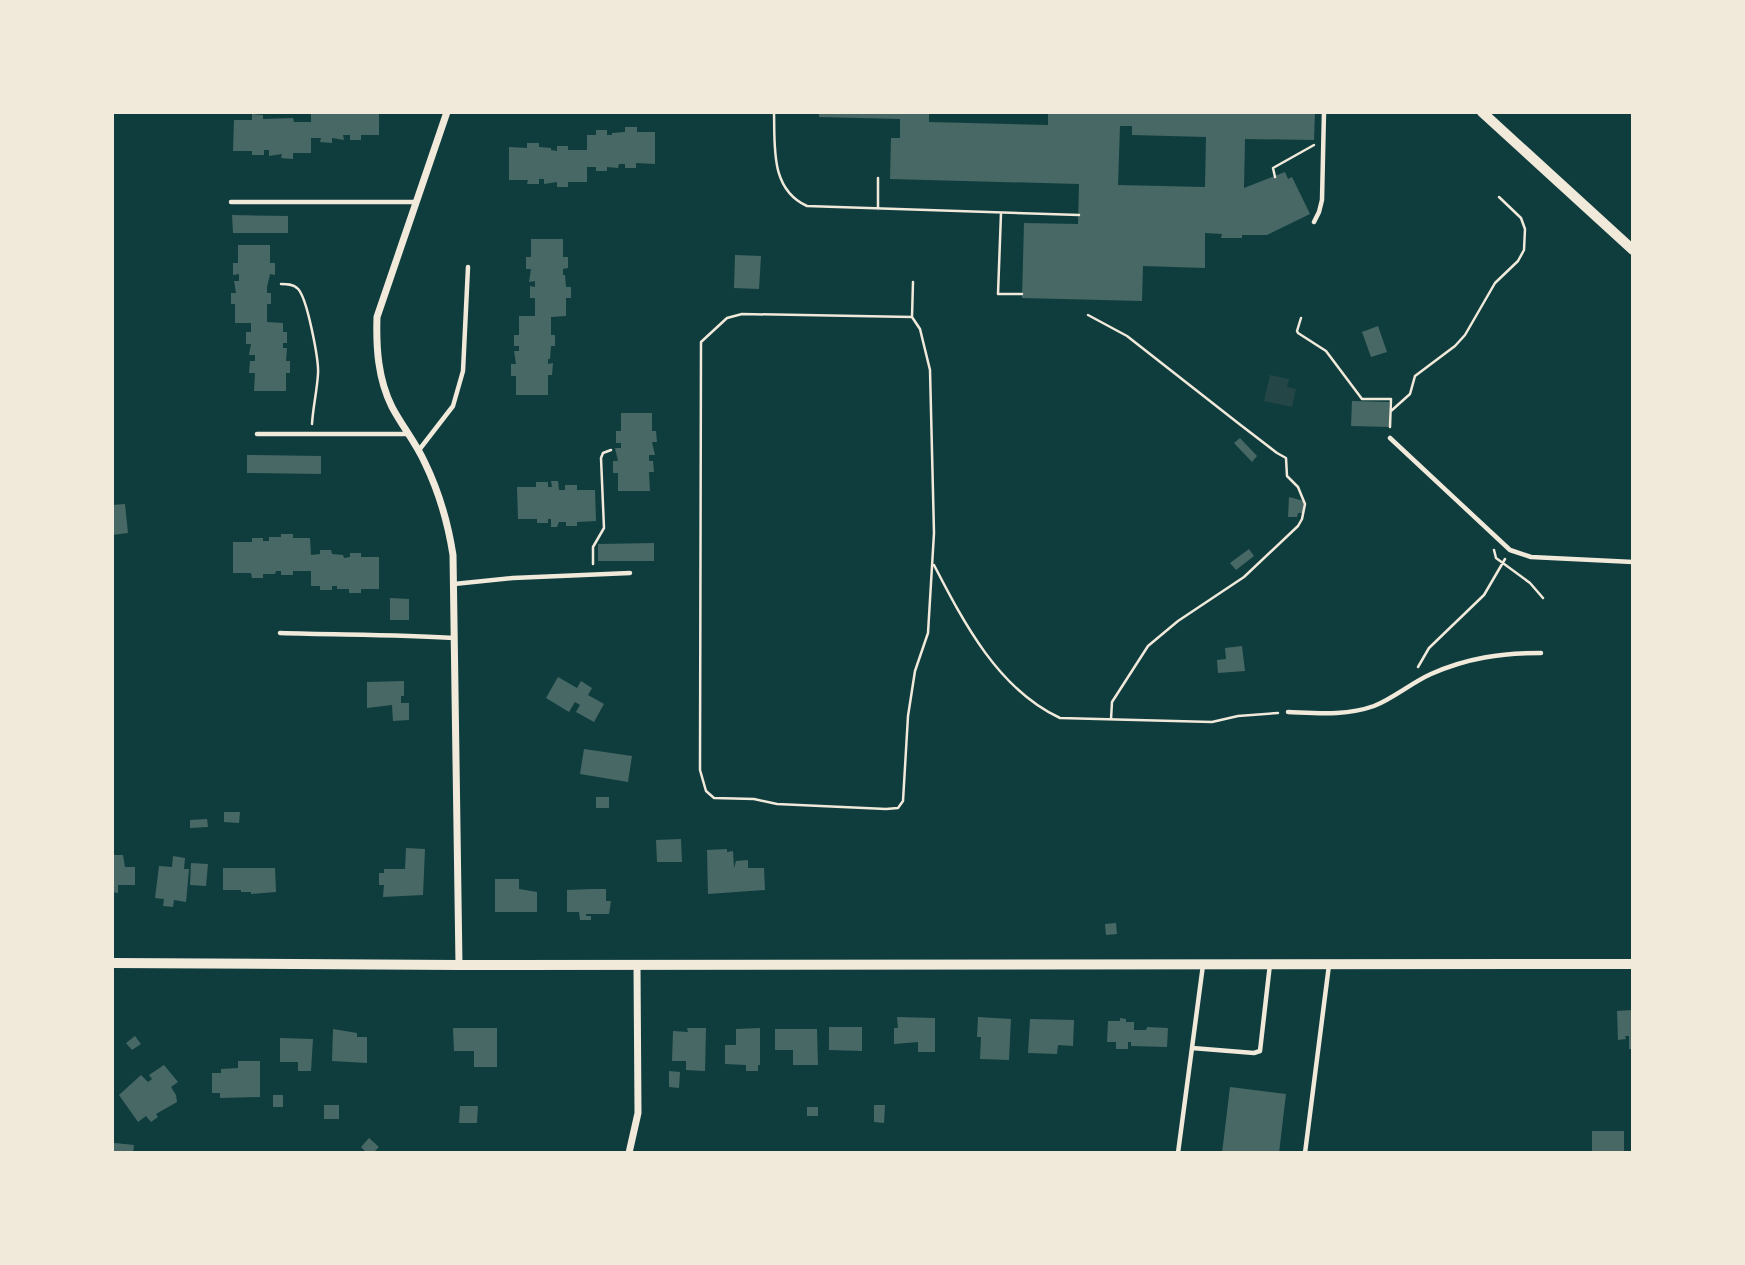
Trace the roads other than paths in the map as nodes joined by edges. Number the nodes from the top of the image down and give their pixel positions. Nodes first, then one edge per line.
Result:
1 (447, 112) edge
2 (1324, 112) edge
3 (1482, 112) edge
4 (231, 202) dead end
5 (417, 202) junction
6 (1314, 222) dead end
7 (1633, 250) edge
8 (468, 267) dead end
9 (257, 434) dead end
10 (408, 434) junction
11 (1390, 438) road end
12 (419, 451) junction
13 (1633, 562) edge
14 (630, 573) dead end
15 (453, 584) junction
16 (280, 633) dead end
17 (454, 639) junction
18 (1541, 653) dead end
19 (1288, 712) road end
20 (112, 963) edge
21 (1203, 964) junction
22 (1270, 964) junction
23 (1329, 964) junction
24 (1633, 964) edge
25 (460, 965) junction
26 (637, 965) junction
27 (1192, 1048) junction
28 (629, 1153) edge
29 (1178, 1153) edge
30 (1305, 1153) edge

1 - 5 street
2 - 6 lane
3 - 7 street
4 - 5 lane
5 - 10 street
8 - 12 lane
9 - 10 lane
10 - 12 street
11 - 13 lane
12 - 15 street
14 - 15 lane
15 - 17 street
16 - 17 lane
17 - 25 street
18 - 19 lane
20 - 25 street
21 - 22 street
21 - 26 street
21 - 27 lane
22 - 23 street
22 - 27 lane
23 - 24 street
23 - 30 lane
25 - 26 street
26 - 28 street
27 - 29 lane

